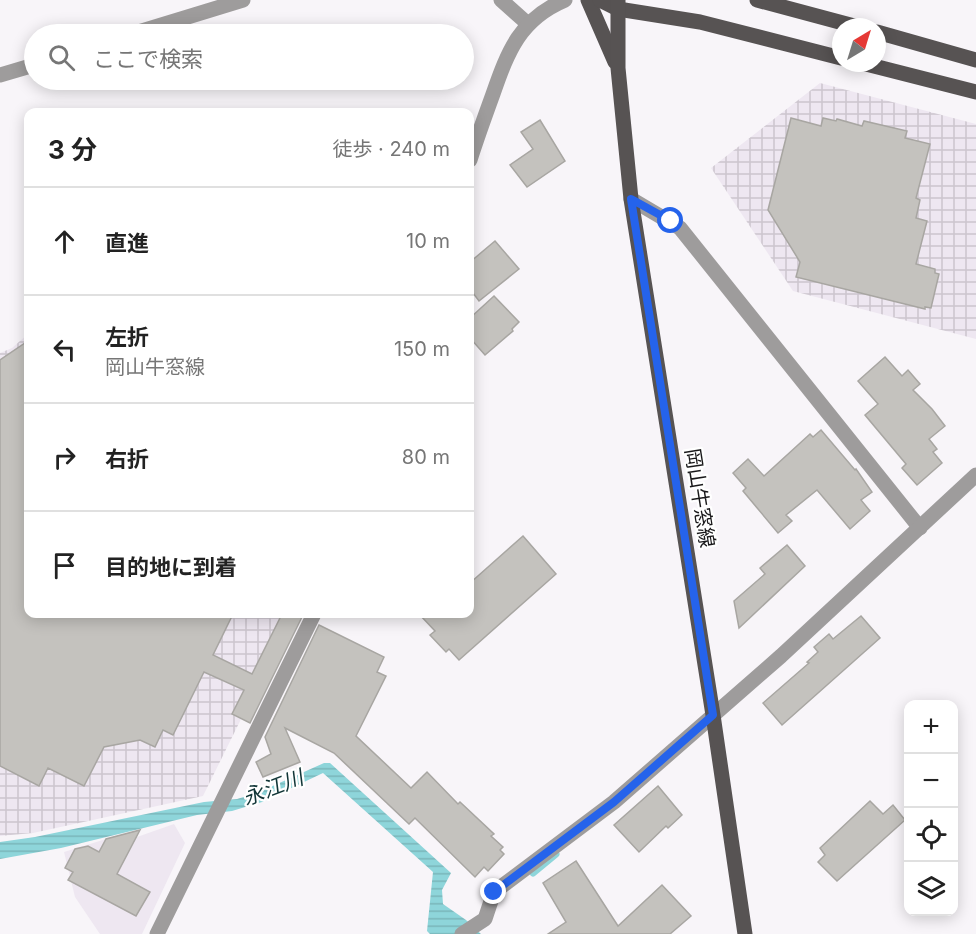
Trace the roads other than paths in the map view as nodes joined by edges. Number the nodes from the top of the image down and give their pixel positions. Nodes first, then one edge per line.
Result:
1 (243, 0) edge
2 (501, 0) edge
3 (566, 0) edge
4 (588, 0) edge
5 (600, 0) edge
6 (757, 0) edge
7 (618, 4) edge
8 (832, 20) edge
9 (165, 24) edge
10 (528, 24) junction
11 (886, 35) edge
12 (832, 56) edge
13 (976, 60) edge
14 (24, 68) edge
15 (618, 68) junction
16 (886, 69) edge
17 (0, 75) edge
18 (976, 92) edge
19 (474, 149) edge
20 (631, 199) junction
21 (976, 475) edge
22 (920, 528) junction
23 (312, 618) edge
24 (713, 715) junction
25 (157, 934) edge
26 (462, 934) edge
27 (745, 934) edge

1 - 9 street
2 - 10 street
3 - 10 street
4 - 15 main road, 岡山牛窓線
5 - 7 main road
6 - 8 main road
7 - 12 main road
7 - 15 main road, 岡山牛窓線
10 - 19 street
11 - 13 main road
14 - 17 street
15 - 20 main road, 岡山牛窓線
16 - 18 main road
20 - 22 street
20 - 24 main road, 岡山牛窓線
21 - 22 street
22 - 24 street
23 - 25 street
24 - 26 street
24 - 27 main road, 岡山牛窓線

